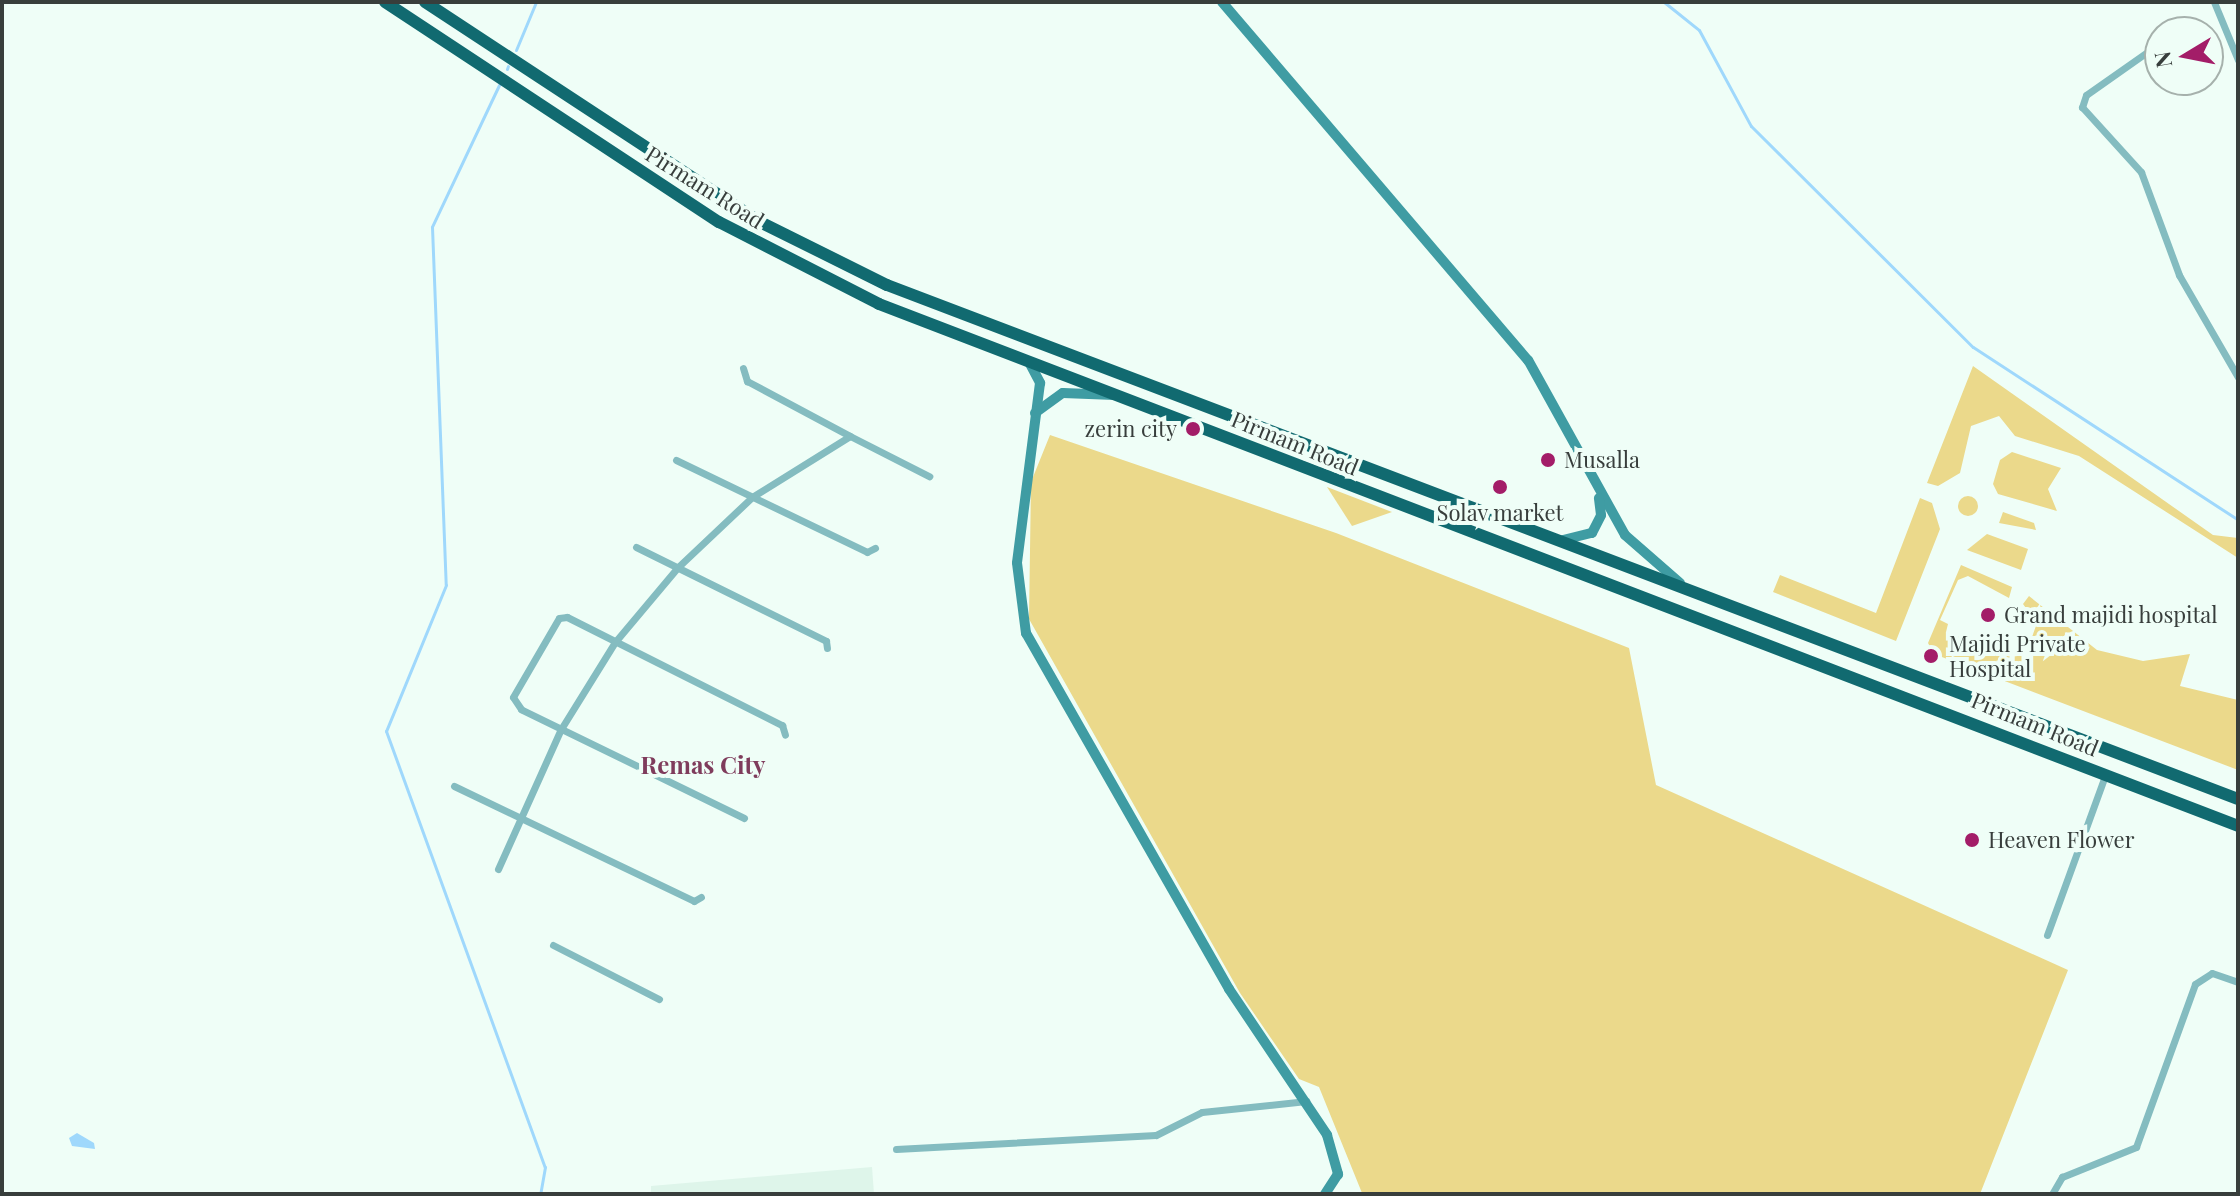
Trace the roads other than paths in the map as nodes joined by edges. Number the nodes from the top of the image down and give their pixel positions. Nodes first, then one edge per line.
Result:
1 (385, 2) edge
2 (425, 2) edge
3 (1222, 2) edge
4 (2214, 2) edge
5 (2144, 54) edge
6 (2238, 60) edge
7 (1029, 362) junction
8 (743, 368) dead end
9 (2238, 377) edge
10 (1115, 395) junction
11 (1035, 413) junction
12 (850, 436) junction
13 (676, 460) dead end
14 (929, 476) dead end
15 (1385, 476) junction
16 (1595, 489) junction
17 (752, 497) junction
18 (1384, 500) junction
19 (1553, 539) junction
20 (636, 547) dead end
21 (875, 548) dead end
22 (677, 568) junction
23 (1685, 586) junction
24 (615, 642) junction
25 (827, 648) dead end
26 (1848, 648) junction
27 (1841, 668) junction
28 (561, 729) junction
29 (785, 735) dead end
30 (2106, 773) junction
31 (454, 786) dead end
32 (2238, 799) edge
33 (744, 818) dead end
34 (520, 820) junction
35 (2238, 826) edge
36 (498, 869) dead end
37 (701, 897) dead end
38 (2047, 935) dead end
39 (553, 945) dead end
40 (2238, 982) edge
41 (659, 999) dead end
42 (1308, 1101) junction
43 (896, 1149) dead end
44 (1325, 1194) edge
45 (2052, 1194) edge

1 - 7 highway, Pirmam Road
2 - 15 highway, Pirmam Road
3 - 16 street
4 - 6 street
5 - 9 street
7 - 10 highway, Pirmam Road
7 - 11 street
8 - 12 street
10 - 11 street
10 - 18 highway, Pirmam Road
11 - 42 street
12 - 14 street
12 - 17 street
13 - 17 street
15 - 18 highway
15 - 19 highway, Pirmam Road
16 - 19 street
16 - 23 street
17 - 21 street
17 - 22 street
18 - 27 highway, Pirmam Road
19 - 23 highway, Pirmam Road
20 - 22 street
22 - 24 street
22 - 25 street
23 - 26 highway, Pirmam Road
24 - 28 street
24 - 28 street
24 - 29 street
26 - 27 highway
26 - 32 highway, Pirmam Road
27 - 30 highway, Pirmam Road
28 - 33 street
28 - 34 street
30 - 35 highway, Pirmam Road
30 - 38 street
31 - 34 street
34 - 36 street
34 - 37 street
39 - 41 street
40 - 45 street
42 - 43 street
42 - 44 street

